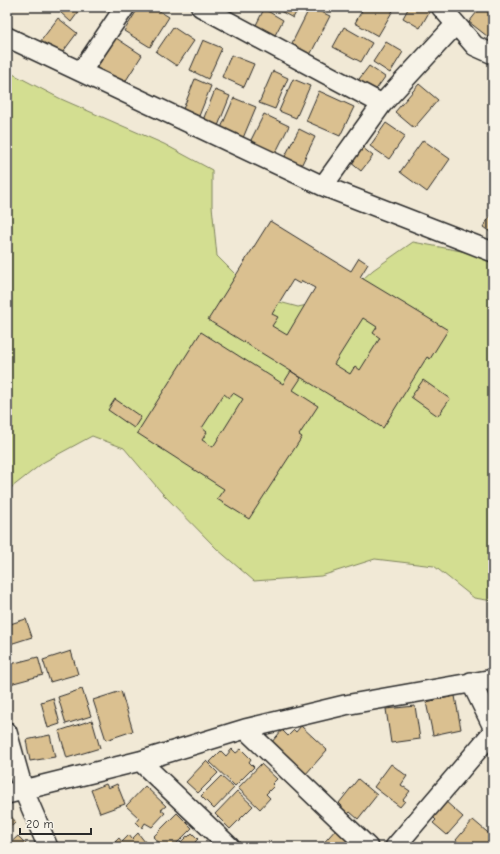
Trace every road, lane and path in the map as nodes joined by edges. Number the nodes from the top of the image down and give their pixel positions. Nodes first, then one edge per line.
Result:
1 (125, 7) edge
2 (201, 7) edge
3 (441, 7) edge
4 (456, 24) junction
5 (7, 37) edge
6 (493, 54) edge
7 (81, 72) junction
8 (382, 104) junction
9 (323, 186) junction
10 (493, 252) edge
11 (493, 679) edge
12 (471, 682) junction
13 (493, 727) edge
14 (245, 729) junction
15 (7, 732) edge
16 (493, 732) edge
17 (140, 761) junction
18 (15, 792) edge
19 (48, 847) edge
20 (230, 847) edge
21 (368, 847) edge
22 (395, 847) edge

1 - 7 street
2 - 8 street
3 - 4 street
4 - 6 street
4 - 8 street
5 - 7 street
7 - 9 street
8 - 9 street
9 - 10 street
11 - 12 street
12 - 13 street
12 - 14 street
14 - 17 street
14 - 21 street
15 - 18 street
16 - 22 street
17 - 18 street
17 - 20 street
18 - 19 street

